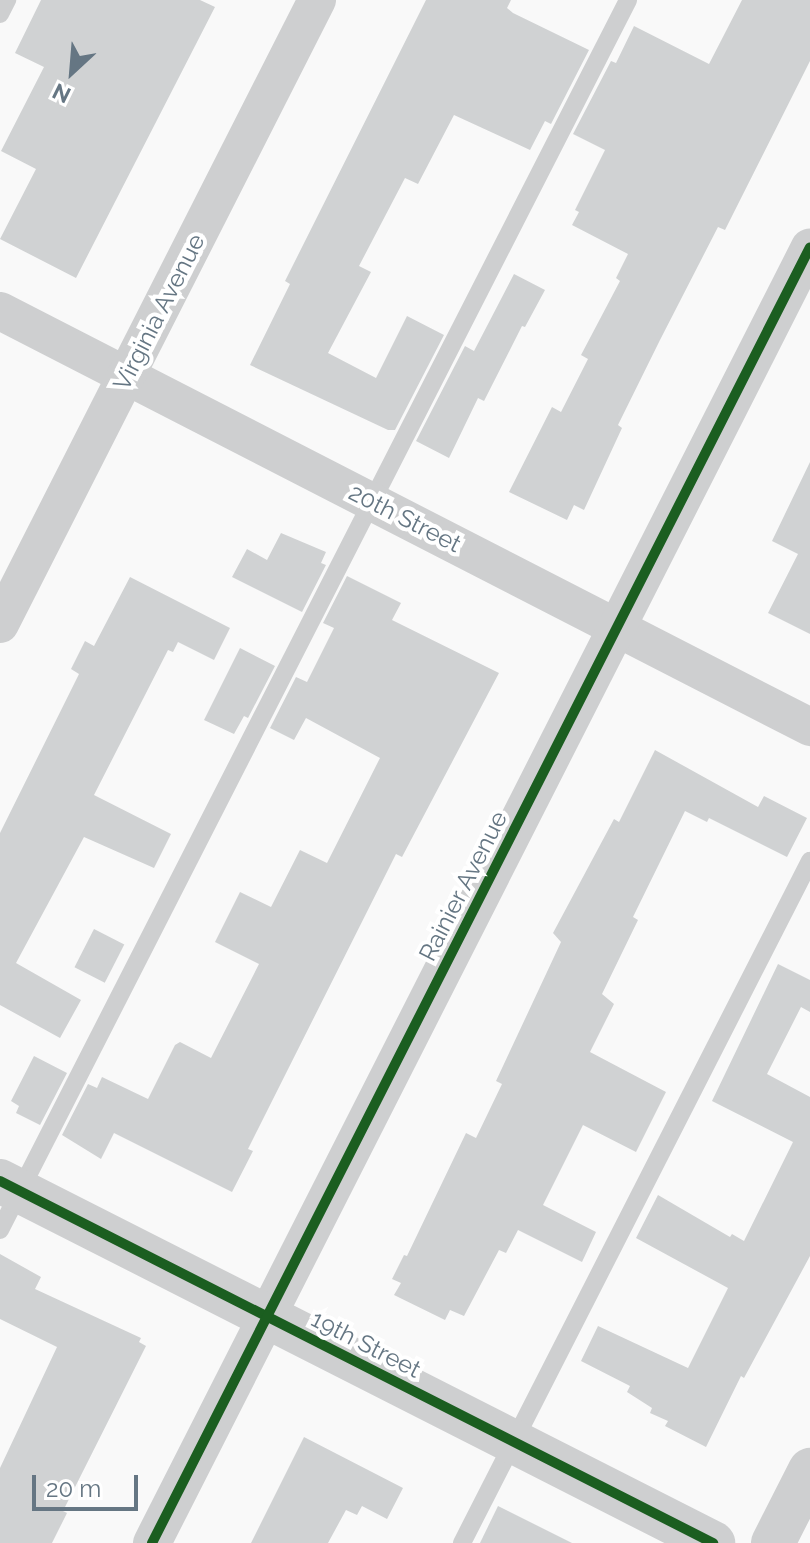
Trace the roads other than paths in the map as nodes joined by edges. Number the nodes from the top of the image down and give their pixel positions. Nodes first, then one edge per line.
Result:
1 (7, 0) edge
2 (317, 0) edge
3 (628, 0) edge
4 (0, 14) edge
5 (810, 247) edge
6 (0, 311) edge
7 (126, 376) junction
8 (373, 502) junction
9 (0, 624) edge
10 (617, 627) junction
11 (810, 727) edge
12 (810, 861) edge
13 (10, 1186) edge
14 (0, 1230) edge
15 (267, 1316) junction
16 (514, 1442) junction
17 (810, 1470) edge
18 (152, 1543) edge
19 (462, 1543) edge
20 (713, 1543) edge
21 (773, 1543) edge

1 - 4 lane
2 - 7 street, Virginia Avenue
3 - 8 lane
5 - 10 street, Rainier Avenue
6 - 7 street, 20th Street
7 - 8 street, 20th Street
7 - 9 street, Virginia Avenue
8 - 10 street, 20th Street
8 - 13 lane
10 - 11 street, 20th Street
10 - 15 street, Rainier Avenue
12 - 16 lane
13 - 14 lane
13 - 15 street, 19th Street
15 - 16 street, 19th Street
15 - 18 street, Rainier Avenue
16 - 19 lane
16 - 20 street, 19th Street
17 - 21 street

